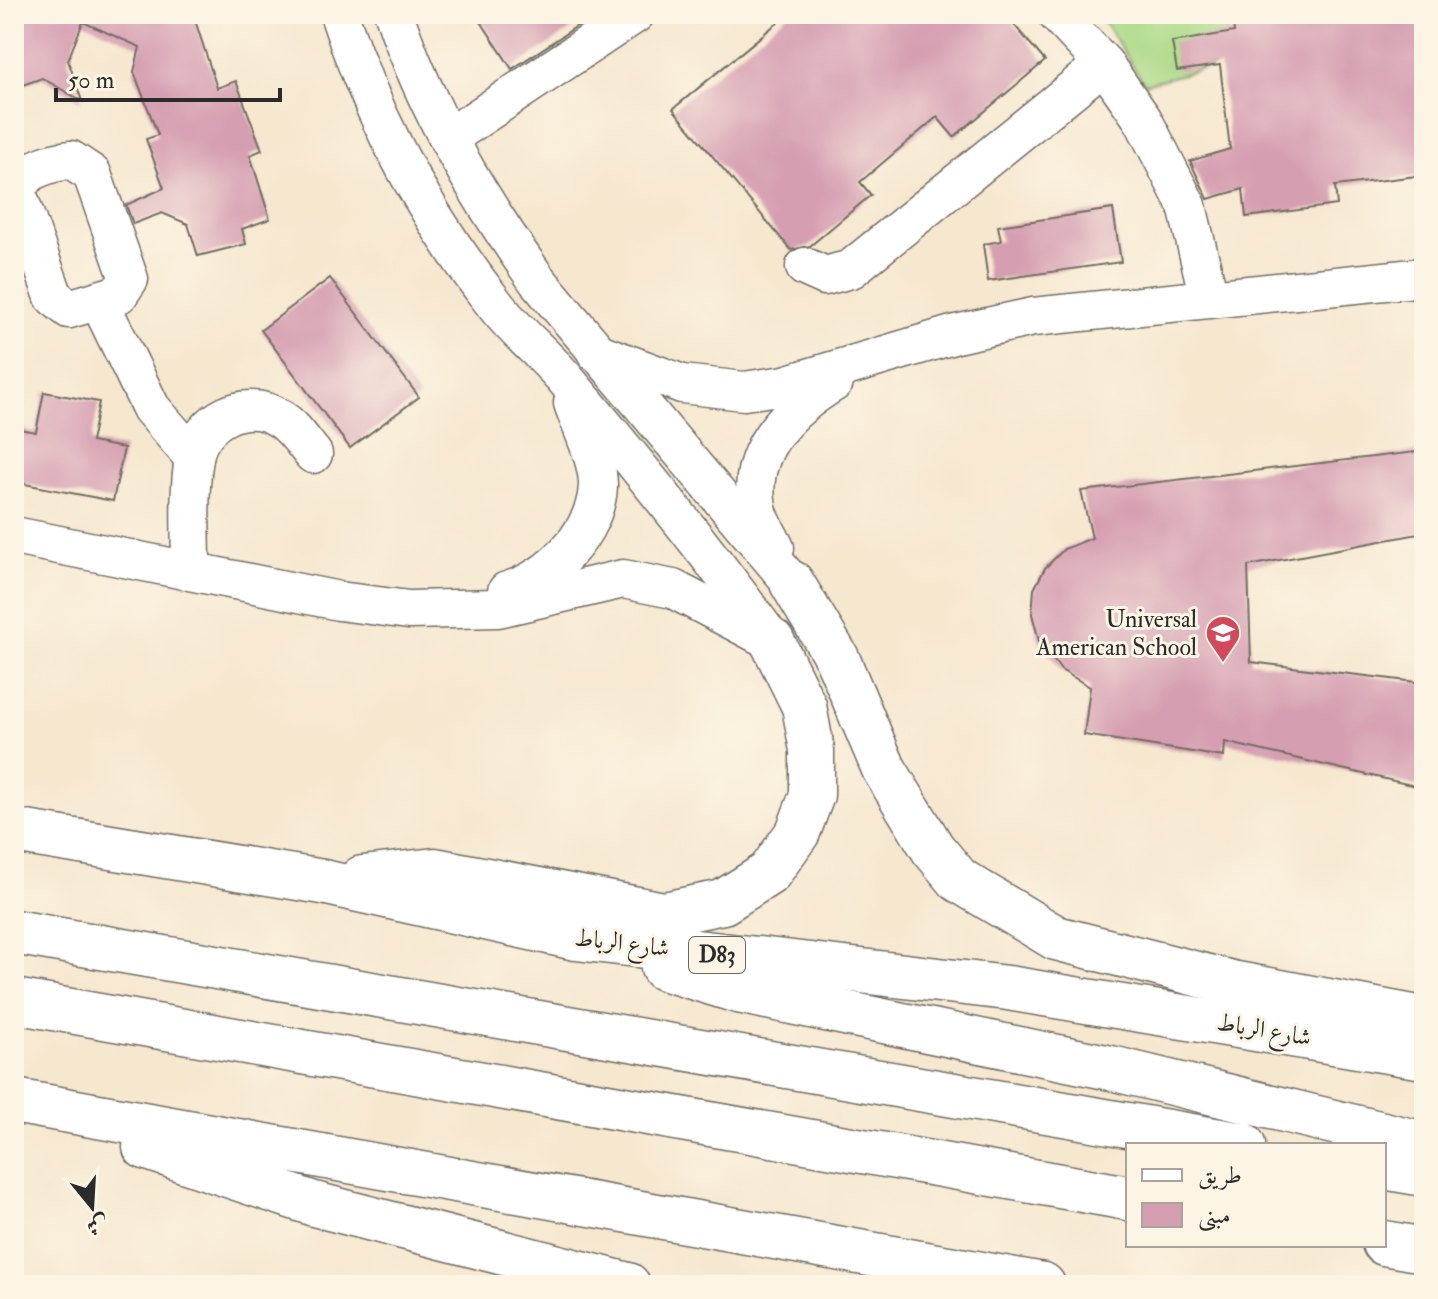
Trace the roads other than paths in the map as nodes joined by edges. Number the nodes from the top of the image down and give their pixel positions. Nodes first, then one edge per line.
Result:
1 (339, 14) edge
2 (394, 14) edge
3 (635, 14) edge
4 (1057, 14) edge
5 (1104, 64) junction
6 (448, 138) junction
7 (805, 267) dead end
8 (1424, 277) edge
9 (1197, 299) junction
10 (99, 301) dead end
11 (596, 352) junction
12 (869, 361) junction
13 (564, 377) junction
14 (313, 454) dead end
15 (194, 458) junction
16 (14, 536) edge
17 (191, 570) junction
18 (792, 583) junction
19 (467, 611) junction
20 (772, 641) junction
21 (14, 831) edge
22 (323, 882) junction
23 (14, 932) edge
24 (576, 938) junction
25 (14, 1001) edge
26 (1424, 1019) edge
27 (1424, 1057) edge
28 (14, 1101) edge
29 (1231, 1143) edge
30 (1424, 1144) edge
31 (1386, 1167) edge
32 (1424, 1174) edge
33 (1126, 1198) edge
34 (1386, 1243) edge
35 (1424, 1250) edge
36 (628, 1285) edge
37 (1043, 1285) edge

1 - 13 street
2 - 6 street
3 - 6 street
4 - 5 street
5 - 7 street
5 - 9 street
6 - 11 street
8 - 9 street
9 - 12 street
10 - 15 street
11 - 12 street
11 - 18 street
12 - 18 street
13 - 19 street
13 - 20 street
14 - 15 street
15 - 17 street
16 - 17 street
17 - 19 street
18 - 26 highway
19 - 20 street
20 - 22 highway
21 - 22 highway, شارع الرباط / D83
22 - 24 highway, شارع الرباط / D83
23 - 29 highway
24 - 27 highway, شارع الرباط / D83
24 - 30 highway
25 - 33 highway
28 - 36 highway
28 - 37 highway
31 - 32 highway
34 - 35 highway

